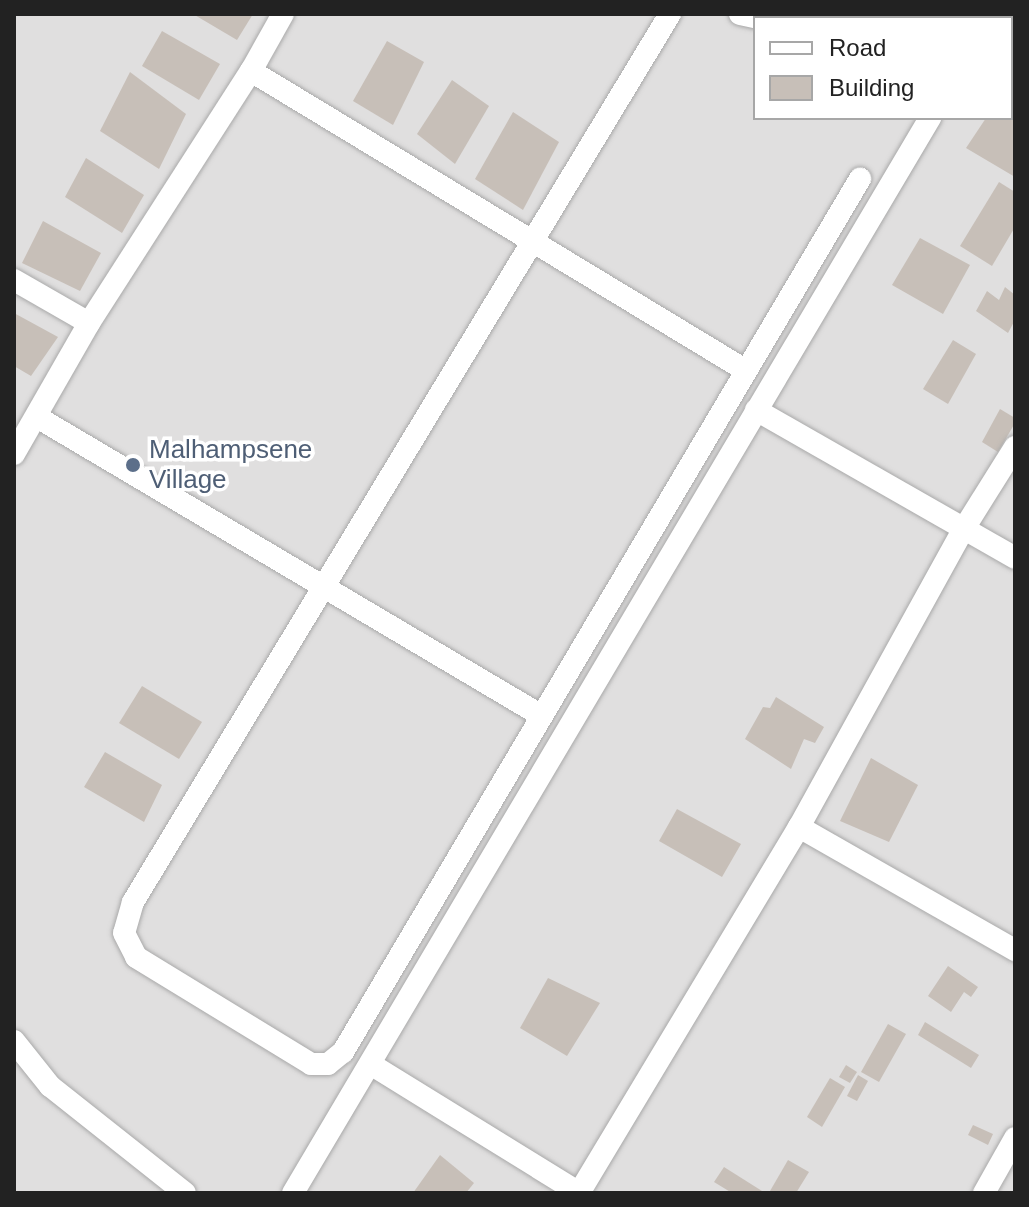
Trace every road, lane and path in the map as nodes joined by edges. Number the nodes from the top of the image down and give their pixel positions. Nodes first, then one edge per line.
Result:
1 (283, 14) edge
2 (670, 14) edge
3 (251, 71) junction
4 (929, 120) edge
5 (860, 179) dead end
6 (532, 239) junction
7 (14, 280) edge
8 (89, 323) junction
9 (745, 370) junction
10 (756, 410) junction
11 (37, 417) junction
12 (1015, 447) edge
13 (14, 454) edge
14 (963, 530) junction
15 (1015, 558) edge
16 (323, 584) junction
17 (542, 716) junction
18 (799, 827) junction
19 (1015, 950) edge
20 (14, 1041) edge
21 (372, 1065) junction
22 (1015, 1138) edge
23 (185, 1193) edge
24 (293, 1193) edge
25 (579, 1193) edge
26 (984, 1193) edge

1 - 3 street
2 - 6 street
3 - 6 street
3 - 8 street
4 - 10 street
5 - 9 street
6 - 9 street
6 - 16 street
7 - 8 street
8 - 11 street
9 - 17 street
10 - 14 street
10 - 21 street
11 - 13 street
11 - 16 street
12 - 14 street
14 - 15 street
14 - 18 street
16 - 17 street
16 - 17 street
18 - 19 street
18 - 25 street
20 - 23 street
21 - 24 street
21 - 25 street
22 - 26 street

